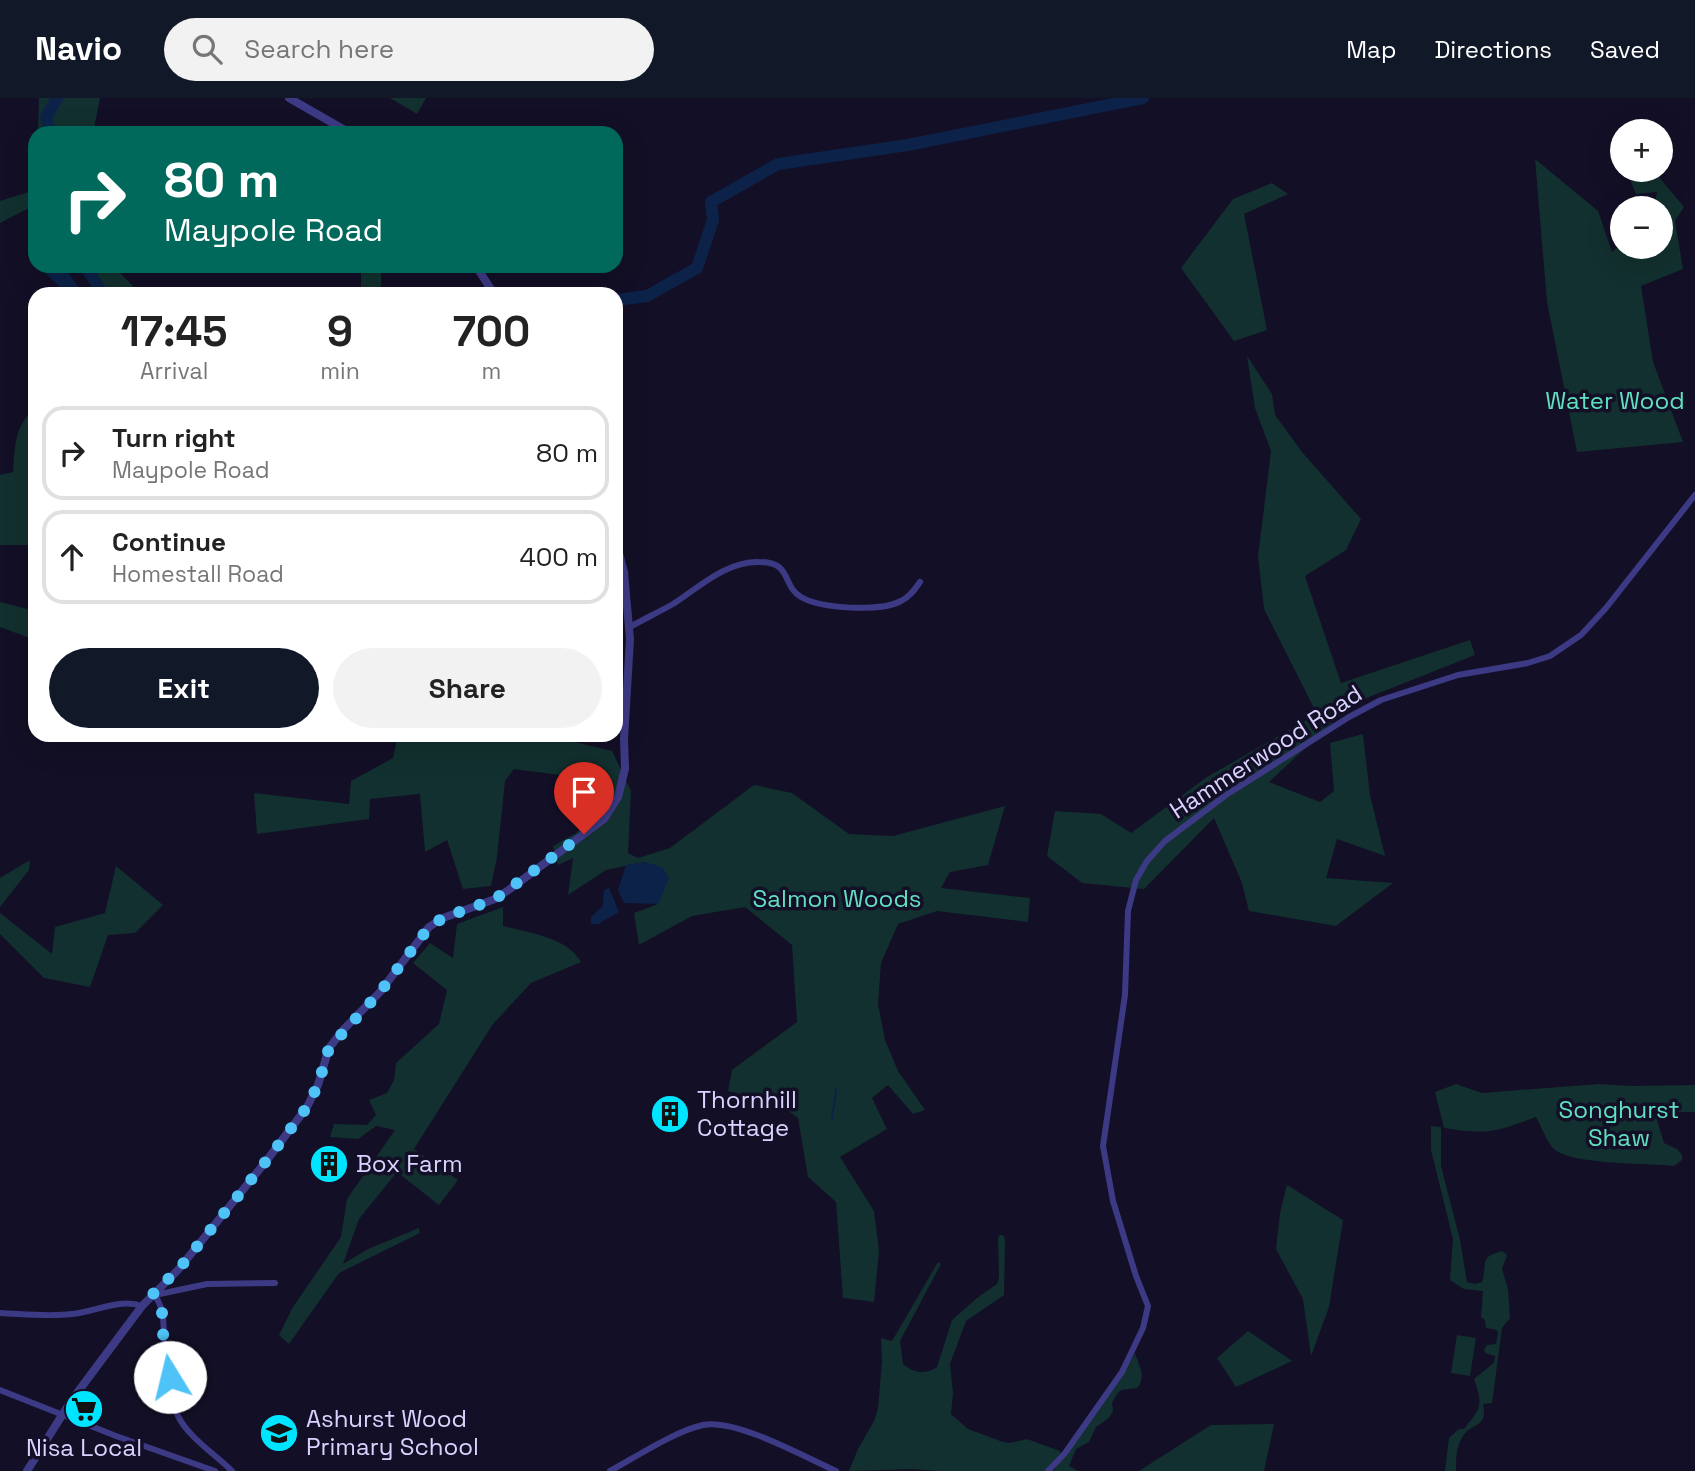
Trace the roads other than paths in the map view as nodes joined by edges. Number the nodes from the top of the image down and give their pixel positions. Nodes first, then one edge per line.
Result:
1 (289, 98) edge
2 (338, 126) edge
3 (1695, 495) edge
4 (623, 568) edge
5 (920, 582) dead end
6 (630, 627) junction
7 (275, 1283) dead end
8 (154, 1294) junction
9 (142, 1306) junction
10 (0, 1313) edge
11 (0, 1390) edge
12 (62, 1416) junction
13 (27, 1471) edge
14 (215, 1471) edge
15 (232, 1471) edge
16 (610, 1471) edge
17 (836, 1471) edge
18 (1048, 1471) edge

1 - 2 street
3 - 18 street, Hammerwood Road
4 - 6 street
5 - 6 street
6 - 8 street
7 - 8 street
8 - 9 street
8 - 15 street
9 - 10 street
9 - 12 street
11 - 12 street
12 - 13 street
12 - 14 street
16 - 17 street

